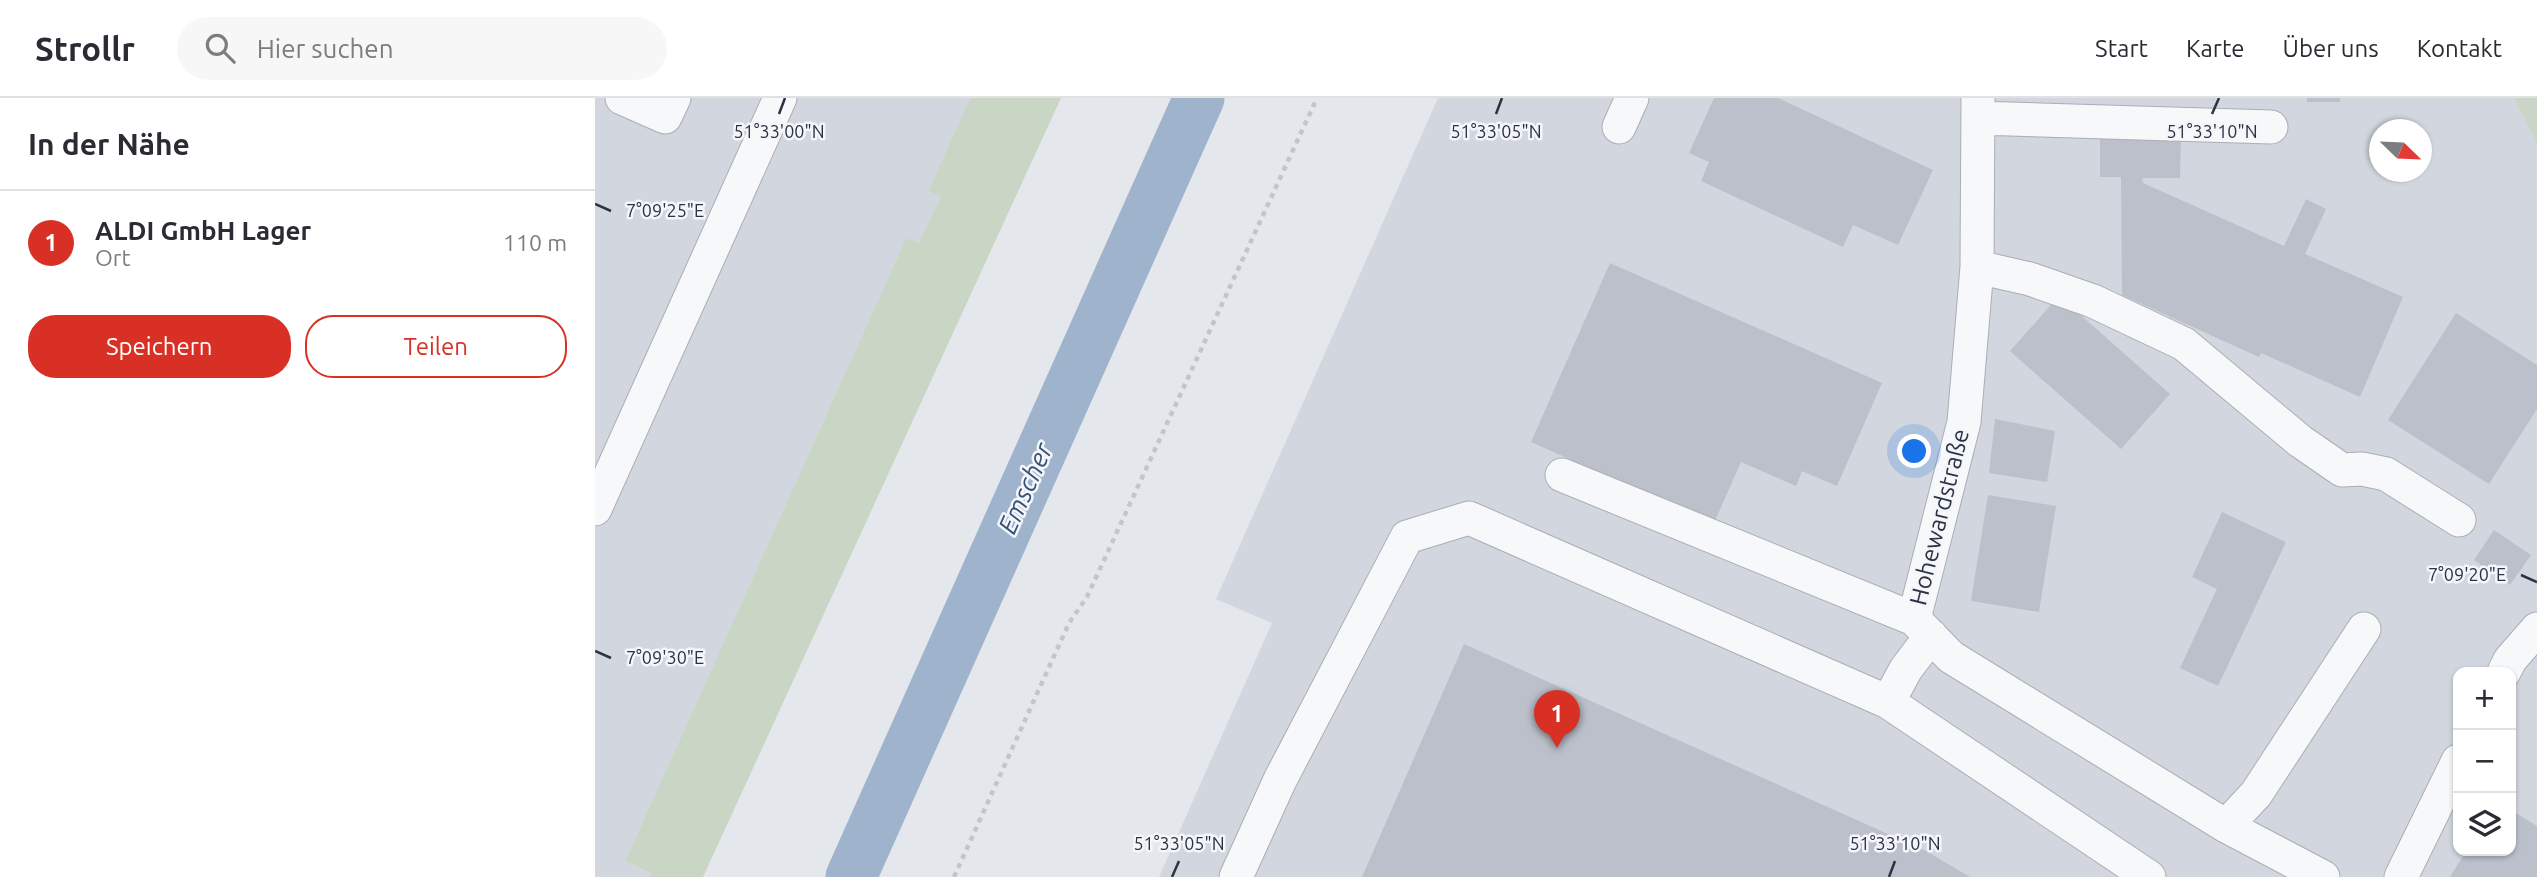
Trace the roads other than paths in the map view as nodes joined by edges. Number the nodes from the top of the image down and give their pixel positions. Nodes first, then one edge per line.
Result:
1 (622, 98) edge
2 (674, 98) edge
3 (780, 98) edge
4 (1978, 108) edge
5 (2271, 127) dead end
6 (1977, 267) junction
7 (1562, 475) dead end
8 (595, 509) edge
9 (2459, 520) dead end
10 (1922, 628) junction
11 (2364, 629) dead end
12 (2537, 629) edge
13 (2506, 667) edge
14 (1888, 702) junction
15 (2453, 771) edge
16 (2226, 826) junction
17 (1235, 877) edge
18 (2149, 877) edge
19 (2323, 877) edge
20 (2401, 877) edge

1 - 2 street
3 - 8 street
4 - 5 street
4 - 6 street, Hohewardstraße
6 - 9 street
6 - 10 street, Hohewardstraße
7 - 10 street
10 - 14 street
10 - 16 street, Hohewardstraße
11 - 16 street
12 - 13 street
14 - 17 street
14 - 18 street
15 - 20 street
16 - 19 street, Hohewardstraße

